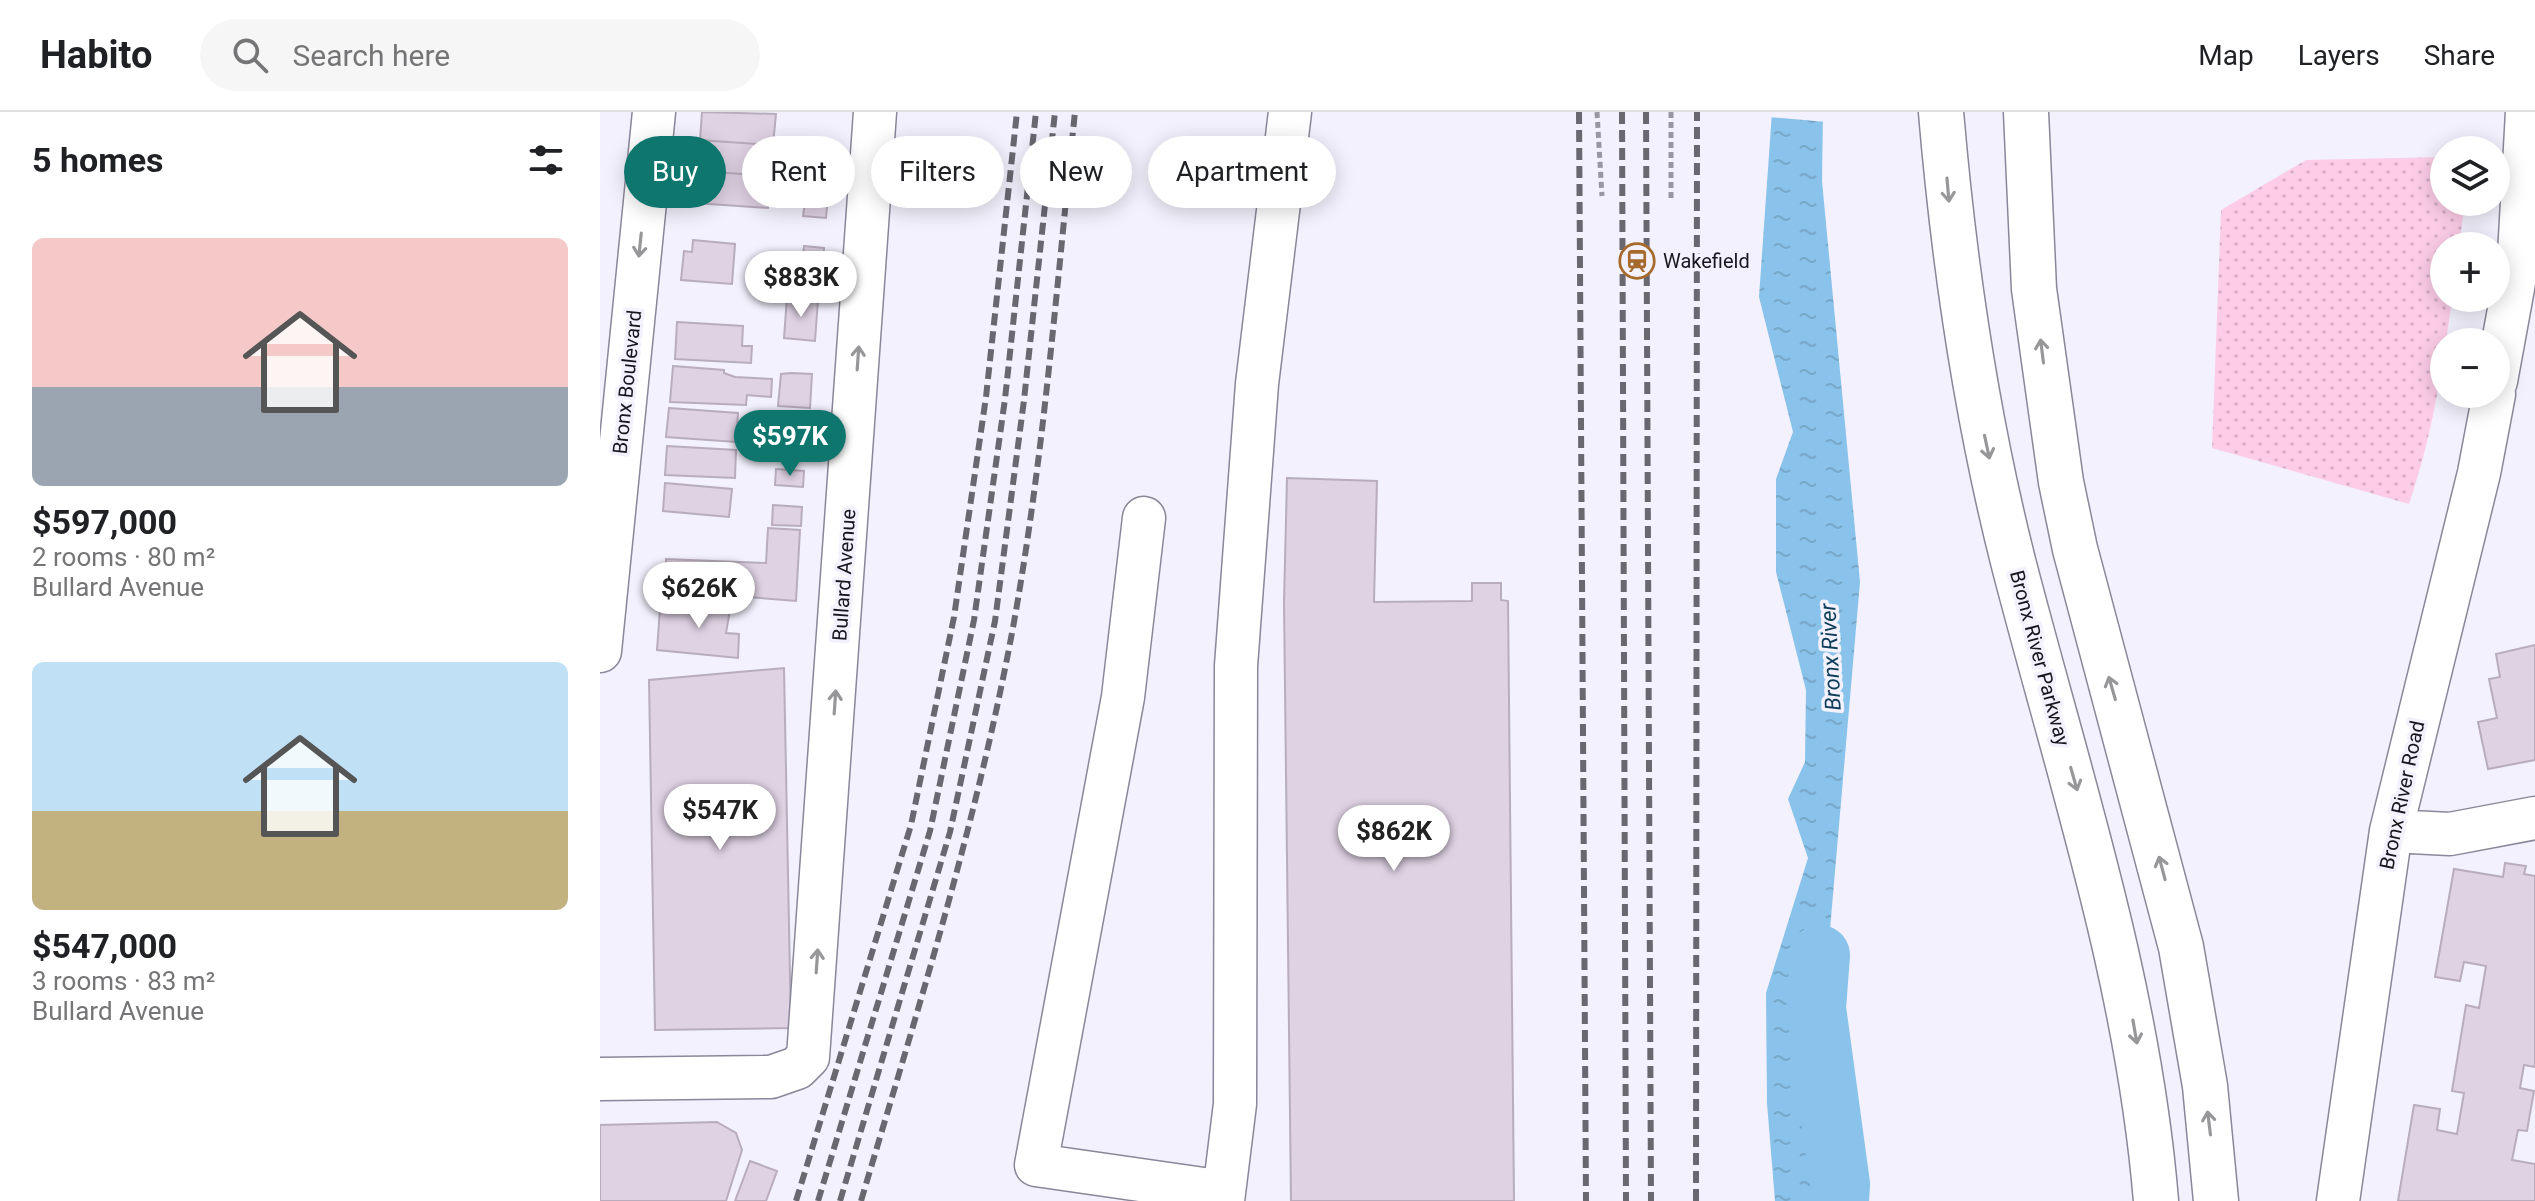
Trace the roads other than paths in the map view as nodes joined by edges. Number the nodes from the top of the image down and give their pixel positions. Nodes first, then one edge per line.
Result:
1 (654, 112) edge
2 (875, 112) edge
3 (1290, 112) edge
4 (1941, 112) edge
5 (2026, 112) edge
6 (2054, 112) edge
7 (2527, 112) edge
8 (2034, 289) junction
9 (2506, 328) edge
10 (2491, 408) edge
11 (1144, 518) dead end
12 (600, 651) edge
13 (2535, 818) edge
14 (2391, 831) junction
15 (600, 1079) edge
16 (1224, 1197) edge
17 (2156, 1201) edge
18 (2216, 1201) edge
19 (2338, 1201) edge

1 -> 12 street, Bronx Boulevard
15 -> 2 street, Bullard Avenue
3 - 16 street
4 -> 17 highway, Bronx River Parkway
5 - 8 highway
6 - 8 highway
7 - 9 street
18 -> 8 highway
10 - 14 street, Bronx River Road
11 - 16 street
13 - 14 street
14 - 19 street, Bronx River Road

